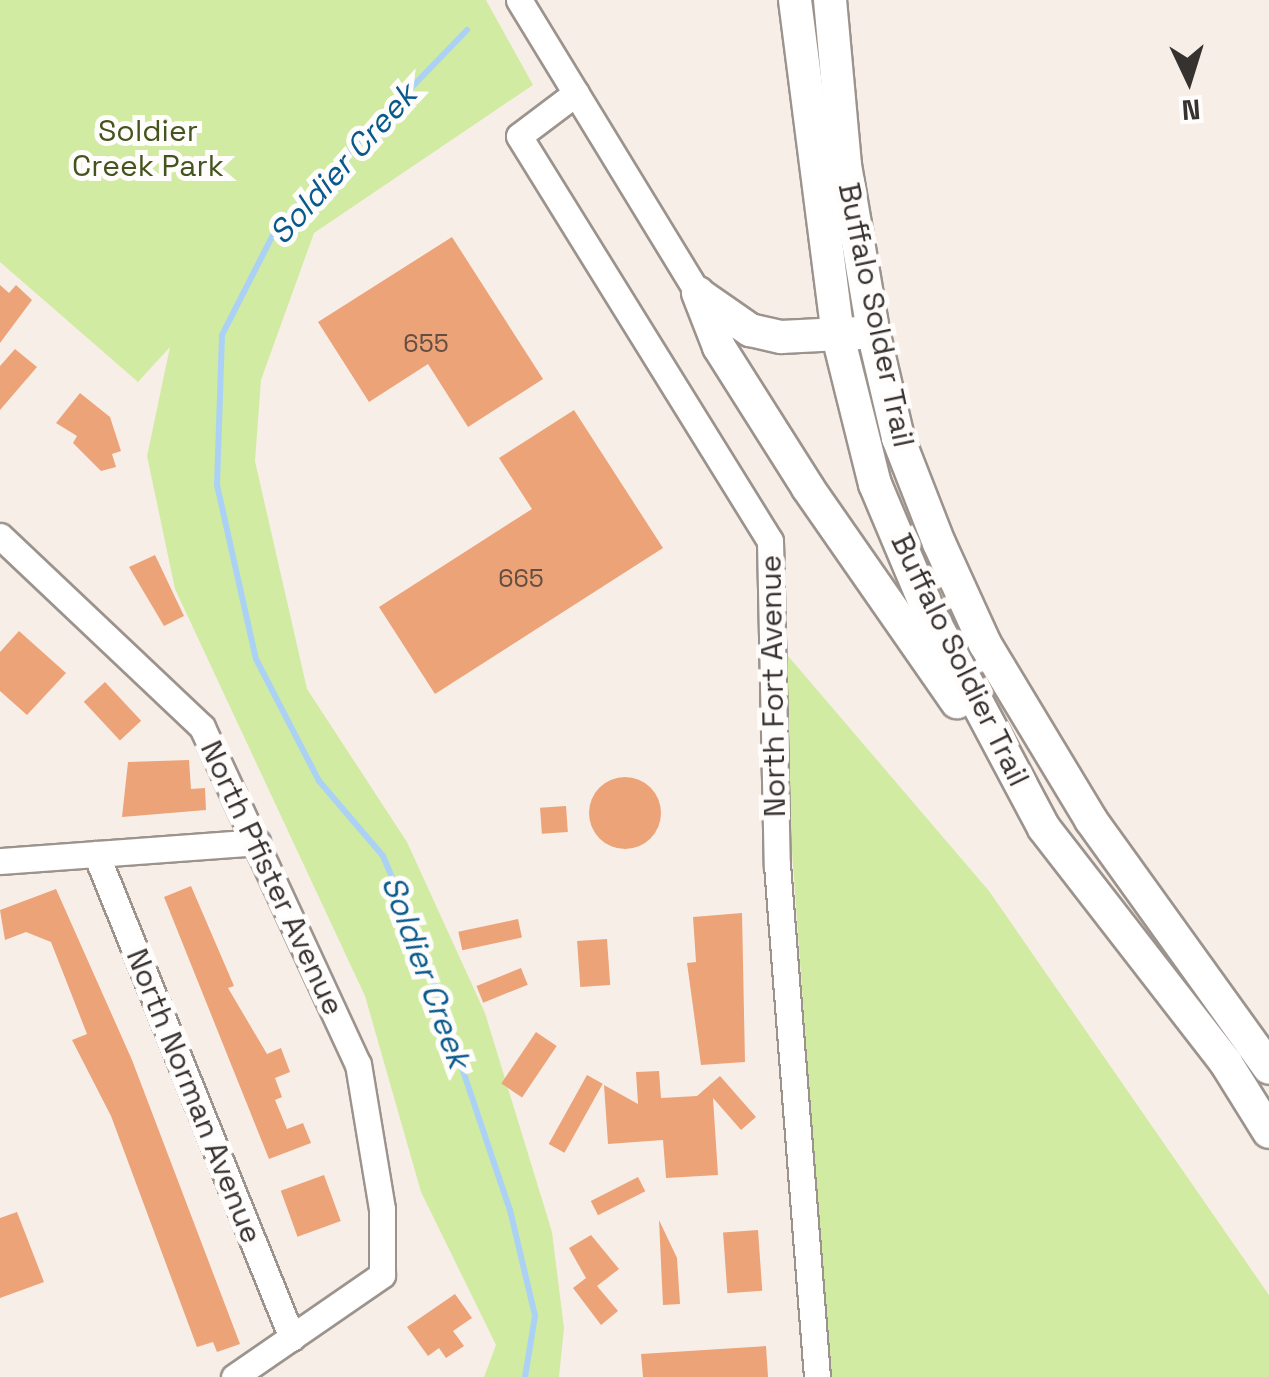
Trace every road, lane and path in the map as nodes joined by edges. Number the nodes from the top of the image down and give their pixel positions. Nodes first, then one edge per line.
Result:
1 (519, 0) edge
2 (795, 0) edge
3 (830, 0) edge
4 (576, 93) junction
5 (698, 293) junction
6 (873, 331) junction
7 (838, 336) junction
8 (0, 536) edge
9 (1044, 828) junction
10 (257, 842) junction
11 (96, 854) junction
12 (0, 861) edge
13 (1269, 1068) edge
14 (1269, 1132) edge
15 (292, 1338) junction
16 (234, 1377) edge
17 (816, 1377) edge

1 - 4 street
2 - 7 main road, Buffalo Soldier Trail
3 - 6 main road, Buffalo Solder Trail
4 - 5 street
4 - 17 street, North Fort Avenue
5 - 7 main road
5 - 9 main road
6 - 7 main road
6 - 13 main road, Buffalo Solder Trail
7 - 9 main road, Buffalo Soldier Trail
8 - 10 street, North Pfister Avenue
9 - 14 main road, Buffalo Soldier Trail
10 - 11 street
10 - 15 street, North Pfister Avenue
11 - 12 street
11 - 15 street, North Norman Avenue
15 - 16 street

